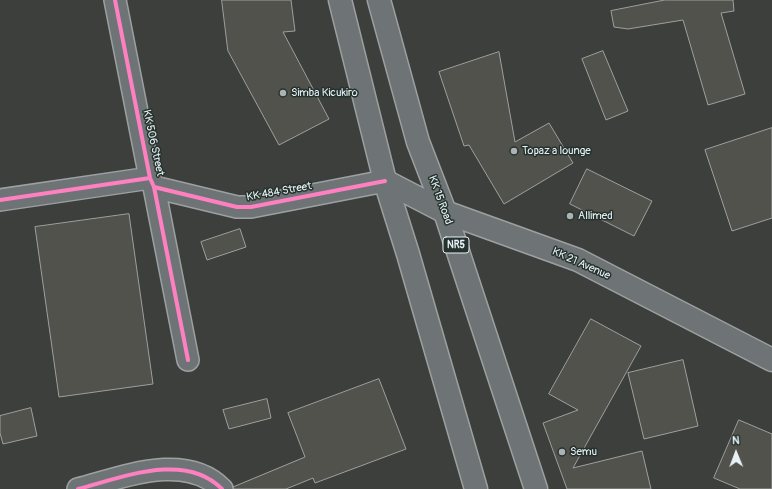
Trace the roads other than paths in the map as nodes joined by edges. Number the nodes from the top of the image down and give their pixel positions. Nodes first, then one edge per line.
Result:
1 (115, 0) edge
2 (340, 0) edge
3 (379, 0) edge
4 (385, 181) junction
5 (152, 182) junction
6 (0, 200) edge
7 (445, 212) junction
8 (188, 360) dead end
9 (772, 360) edge
10 (78, 489) edge
11 (222, 489) edge
12 (476, 489) edge
13 (536, 489) edge

1 - 5 street, KK 506 Street
2 - 4 main road
3 - 7 main road, KK 15 Road / NR5
4 - 5 street, KK 484 Street
4 - 7 main road, KK 21 Avenue
4 - 12 main road
5 - 6 street, KK 484 Street
5 - 8 street, KK 506 Street
7 - 9 main road, KK 21 Avenue
7 - 13 main road, KK 15 Road / NR5
10 - 11 street

